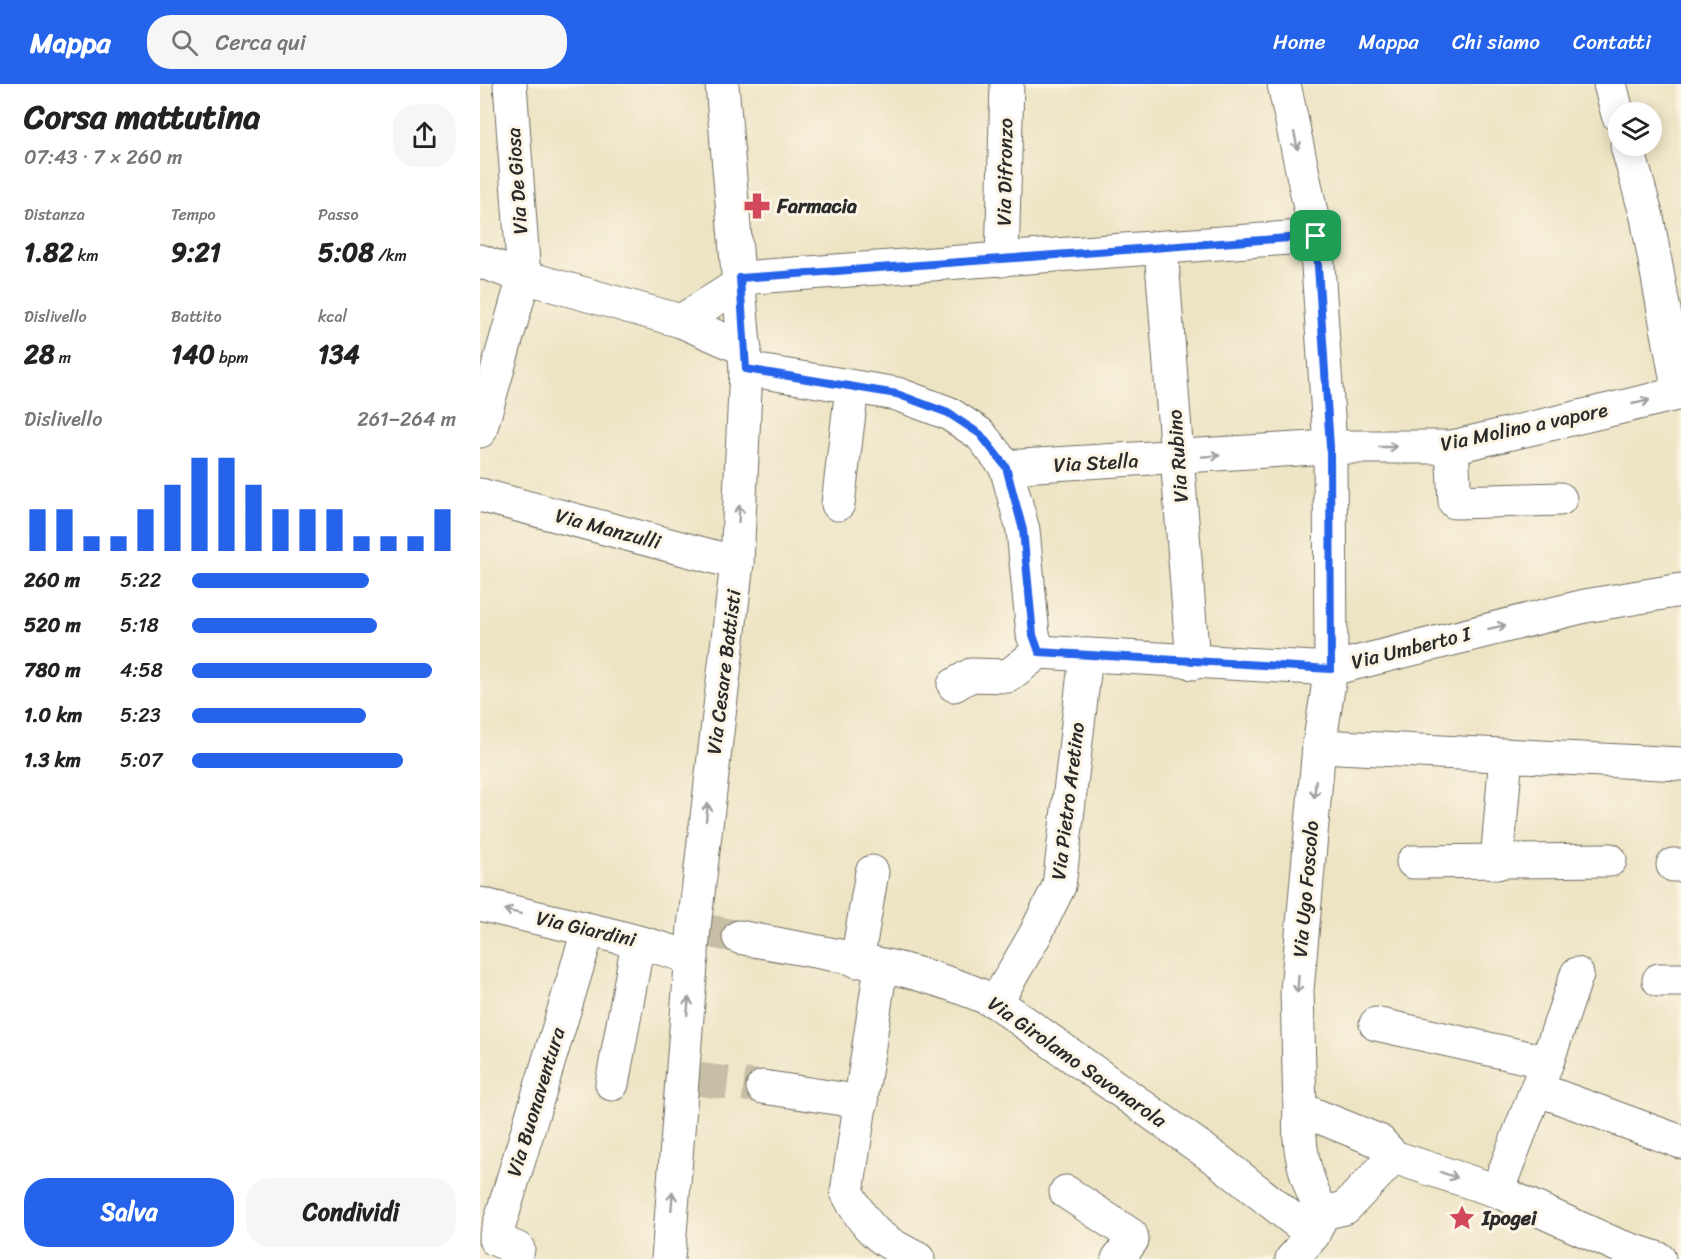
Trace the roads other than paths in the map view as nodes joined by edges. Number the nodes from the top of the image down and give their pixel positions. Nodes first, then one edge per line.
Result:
1 (510, 84) edge
2 (722, 84) edge
3 (1007, 84) edge
4 (1284, 84) edge
5 (1630, 156) edge
6 (1316, 236) junction
7 (1161, 249) junction
8 (1002, 260) junction
9 (480, 261) edge
10 (524, 278) junction
11 (741, 280) junction
12 (681, 321) junction
13 (746, 359) junction
14 (852, 388) junction
15 (1680, 393) edge
16 (480, 431) edge
17 (1330, 447) junction
18 (1452, 447) junction
19 (1178, 459) junction
20 (1006, 467) junction
21 (480, 495) edge
22 (1560, 499) dead end
23 (838, 504) dead end
24 (736, 562) junction
25 (1681, 590) edge
26 (1039, 652) junction
27 (1086, 656) junction
28 (1193, 663) junction
29 (1331, 669) junction
30 (954, 685) dead end
31 (1319, 746) junction
32 (1506, 755) junction
33 (1681, 764) edge
34 (1610, 860) dead end
35 (1413, 862) dead end
36 (1497, 863) junction
37 (872, 872) dead end
38 (480, 904) edge
39 (588, 931) junction
40 (708, 938) junction
41 (637, 948) dead end
42 (869, 963) junction
43 (1577, 974) dead end
44 (996, 1002) junction
45 (1376, 1024) dead end
46 (1542, 1076) junction
47 (612, 1084) dead end
48 (763, 1087) tunnel mouth
49 (862, 1102) junction
50 (1300, 1109) junction
51 (1681, 1142) edge
52 (1394, 1157) junction
53 (1497, 1191) junction
54 (1066, 1192) dead end
55 (1318, 1224) junction
56 (505, 1249) edge
57 (1622, 1253) edge
58 (668, 1259) edge
59 (918, 1259) edge
60 (1118, 1259) edge
61 (1292, 1259) edge
62 (1659, 1259) edge

1 - 10 street, Via De Giosa
2 - 11 street, Via Cesare Battisti
3 - 8 street, Via Difronzo
4 -> 6 street, Via Ugo Foscolo
5 - 15 street
6 - 7 street
6 - 17 street, Via Ugo Foscolo
7 - 8 street
7 - 19 street, Via Rubino
8 - 11 street
9 - 10 street
10 - 12 street
10 - 16 street
11 - 12 street
11 - 13 street, Via Cesare Battisti
12 - 13 street
13 - 14 street
24 -> 13 street, Via Cesare Battisti
14 - 20 street
14 - 23 street
18 -> 15 street, Via Molino a vapore
17 -> 18 street, Via Molino a vapore
19 -> 17 street, Via Stella
17 - 29 street, Via Ugo Foscolo
18 - 22 street
19 - 20 street, Via Stella
19 - 28 street, Via Rubino
20 - 26 street
21 - 24 street, Via Manzulli
40 -> 24 street, Via Cesare Battisti
29 -> 25 street, Via Umberto I
26 - 27 street, Via Umberto I
26 - 30 street
27 - 28 street, Via Umberto I
27 - 44 street, Via Pietro Aretino
28 - 29 street, Via Umberto I
29 - 31 street, Via Ugo Foscolo
31 - 32 street
31 -> 50 street, Via Ugo Foscolo
32 - 33 street
32 - 36 street
34 - 36 street
35 - 36 street
37 - 42 street
39 -> 38 street, Via Giardini
39 - 40 street, Via Giardini
39 - 56 street, Via Buonaventura
40 - 42 street, Via Girolamo Savonarola
58 -> 40 street, Via Cesare Battisti
41 - 47 street
42 - 44 street, Via Girolamo Savonarola
42 - 49 street
43 - 46 street
44 - 55 street, Via Girolamo Savonarola
45 - 46 street
46 - 51 street
46 - 53 street
48 - 49 street
49 - 59 street
50 - 52 street
50 - 55 street, Via Ugo Foscolo
52 -> 53 street
52 - 55 street
53 - 57 street
54 - 60 street
55 - 61 street
57 - 62 street

